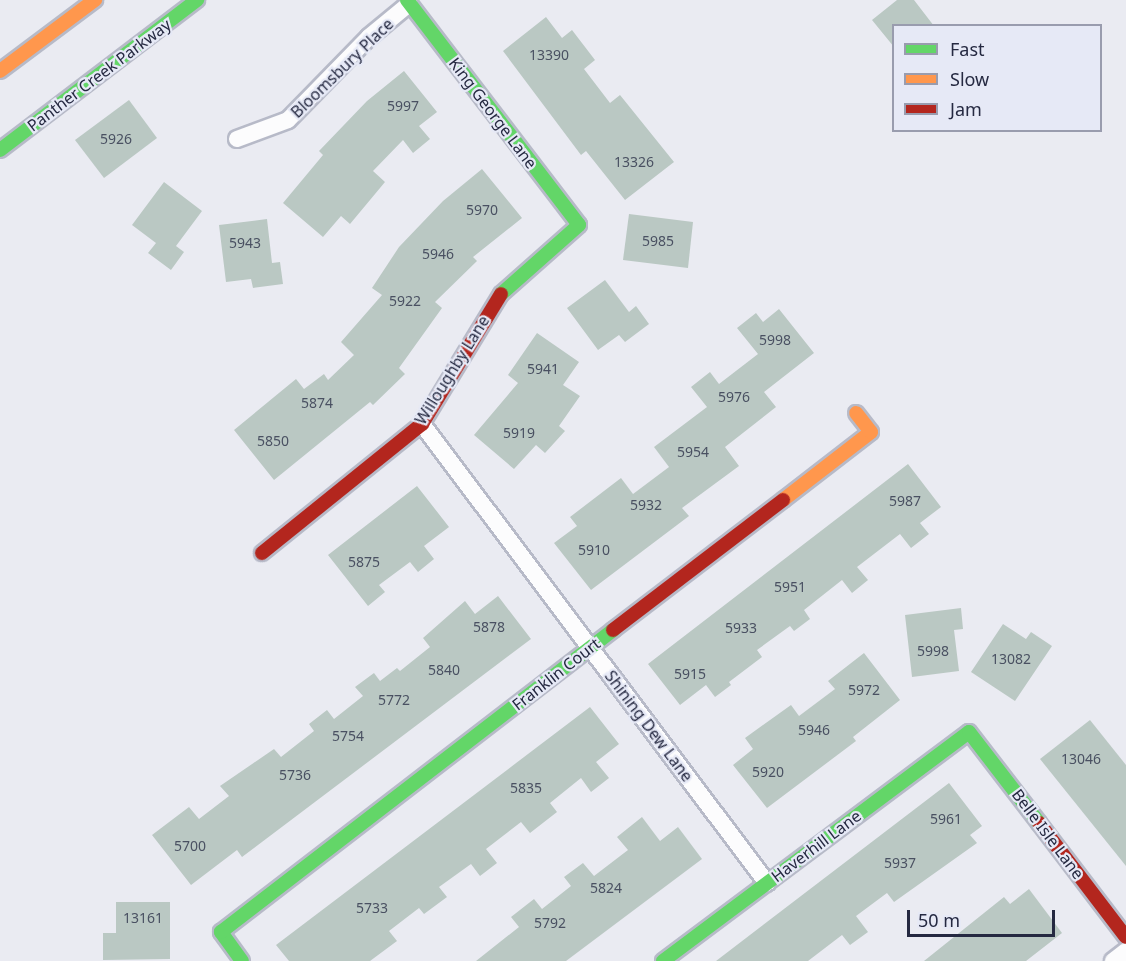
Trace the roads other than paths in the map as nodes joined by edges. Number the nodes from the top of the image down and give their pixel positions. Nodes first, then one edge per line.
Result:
1 (95, 0) edge
2 (197, 0) edge
3 (408, 2) edge
4 (0, 71) edge
5 (237, 139) dead end
6 (0, 150) edge
7 (579, 225) joint
8 (855, 413) dead end
9 (422, 424) junction
10 (262, 554) dead end
11 (590, 648) junction
12 (969, 732) joint
13 (767, 883) junction
14 (1126, 937) edge
15 (1126, 951) edge
16 (242, 961) edge
17 (663, 961) edge
18 (1113, 961) edge

1 - 4 street
2 - 6 street, Panther Creek Parkway
3 - 5 street, Bloomsbury Place
3 - 7 street, King George Lane
7 - 9 street, Willoughby Lane
8 - 11 street, Franklin Court
9 - 10 street, Willoughby Lane
9 - 11 street, Shining Dew Lane
11 - 13 street, Shining Dew Lane
11 - 16 street, Franklin Court
12 - 13 street, Haverhill Lane
12 - 14 street, Belle Isle Lane
13 - 17 street, Haverhill Lane
15 - 18 street

